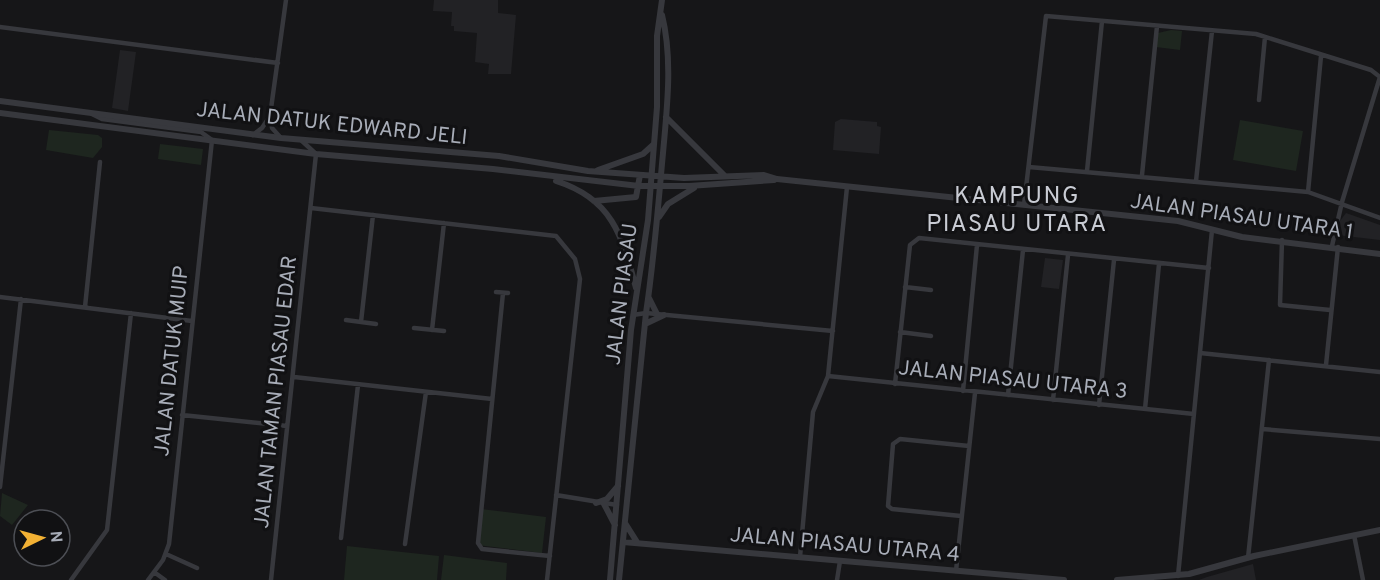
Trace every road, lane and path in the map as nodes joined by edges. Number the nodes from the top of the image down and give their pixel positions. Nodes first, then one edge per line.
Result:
1 (286, 0) edge
2 (662, 2) edge
3 (661, 12) junction
4 (1102, 21) junction
5 (1157, 26) junction
6 (0, 27) edge
7 (1212, 31) junction
8 (1265, 37) junction
9 (1321, 56) junction
10 (278, 63) junction
11 (1380, 77) edge
12 (1259, 100) dead end
13 (0, 101) edge
14 (0, 113) edge
15 (90, 113) junction
16 (270, 116) junction
17 (666, 117) junction
18 (253, 135) junction
19 (281, 138) junction
20 (212, 140) junction
21 (301, 140) junction
22 (654, 144) junction
23 (429, 151) junction
24 (316, 154) junction
25 (100, 162) dead end
26 (445, 165) junction
27 (1029, 167) junction
28 (594, 171) junction
29 (1087, 171) junction
30 (640, 175) junction
31 (1142, 175) junction
32 (651, 176) junction
33 (725, 176) junction
34 (542, 177) junction
35 (661, 177) junction
36 (777, 179) junction
37 (1196, 181) junction
38 (700, 185) junction
39 (639, 186) junction
40 (650, 187) junction
41 (660, 187) junction
42 (847, 187) junction
43 (1308, 192) junction
44 (594, 201) junction
45 (1342, 202) junction
46 (1024, 205) junction
47 (311, 208) junction
48 (373, 215) junction
49 (1380, 218) edge
50 (444, 223) junction
51 (657, 223) junction
52 (1212, 230) junction
53 (1282, 240) junction
54 (977, 245) junction
55 (1335, 247) junction
56 (1023, 250) junction
57 (1380, 254) edge
58 (1068, 255) junction
59 (1114, 260) junction
60 (1159, 264) junction
61 (1209, 268) junction
62 (905, 287) junction
63 (931, 290) dead end
64 (637, 291) junction
65 (496, 292) dead end
66 (649, 296) junction
67 (0, 297) edge
68 (21, 299) junction
69 (85, 308) junction
70 (1330, 310) junction
71 (131, 313) junction
72 (646, 313) junction
73 (633, 315) junction
74 (659, 315) junction
75 (346, 320) dead end
76 (192, 321) junction
77 (361, 322) junction
78 (376, 324) dead end
79 (645, 324) junction
80 (414, 328) dead end
81 (432, 330) junction
82 (631, 330) junction
83 (444, 331) dead end
84 (833, 331) junction
85 (900, 332) junction
86 (932, 336) dead end
87 (1200, 353) junction
88 (1269, 360) junction
89 (1326, 365) junction
90 (641, 367) junction
91 (1380, 372) edge
92 (828, 376) junction
93 (294, 377) junction
94 (895, 384) junction
95 (358, 385) junction
96 (963, 391) junction
97 (426, 392) junction
98 (975, 393) junction
99 (1008, 395) junction
100 (492, 399) junction
101 (1053, 400) junction
102 (1099, 405) junction
103 (1145, 409) junction
104 (1194, 414) junction
105 (182, 415) junction
106 (287, 426) junction
107 (1262, 429) junction
108 (1380, 439) edge
109 (969, 446) junction
110 (618, 485) junction
111 (0, 487) edge
112 (556, 495) junction
113 (627, 498) junction
114 (596, 503) junction
115 (604, 504) junction
116 (617, 506) junction
117 (961, 516) junction
118 (625, 522) junction
119 (615, 525) junction
120 (1380, 530) edge
121 (1354, 535) junction
122 (341, 538) dead end
123 (623, 542) junction
124 (640, 543) junction
125 (405, 544) dead end
126 (613, 548) junction
127 (166, 554) junction
128 (622, 554) junction
129 (550, 556) junction
130 (800, 557) junction
131 (1248, 558) junction
132 (840, 561) junction
133 (197, 568) dead end
134 (956, 571) junction
135 (154, 572) junction
136 (1178, 576) junction
137 (71, 580) edge
138 (148, 580) edge
139 (165, 580) edge
140 (271, 580) edge
141 (547, 580) edge
142 (610, 580) edge
143 (619, 580) edge
144 (837, 580) edge
145 (1064, 580) edge
146 (1117, 580) edge
147 (1363, 580) edge

1 - 10 street
2 - 3 street, JALAN PIASAU
3 - 17 street, JALAN PIASAU
3 - 22 street, JALAN PIASAU
4 - 5 street
4 - 27 street
4 - 29 street
5 - 7 street
5 - 31 street
6 - 10 street
7 - 8 street
7 - 37 street
8 - 9 street
8 - 12 street
9 - 11 street
9 - 43 street
10 - 16 street
11 - 45 street
13 - 15 street, JALAN DATUK EDWARD JELI
14 - 20 street, JALAN DATUK EDWARD JELI
15 - 18 street, JALAN DATUK EDWARD JELI
15 - 20 street
16 - 18 street
16 - 19 street
17 - 33 street
17 - 35 street, JALAN PIASAU
18 - 19 street, JALAN DATUK EDWARD JELI
19 - 21 street, JALAN DATUK EDWARD JELI
20 - 24 street, JALAN DATUK EDWARD JELI
20 - 76 street, JALAN DATUK MUIP
21 - 23 street, JALAN DATUK EDWARD JELI
21 - 24 street
22 - 28 street
22 - 32 street, JALAN PIASAU
23 - 26 street
23 - 28 street, JALAN DATUK EDWARD JELI
24 - 26 street, JALAN DATUK EDWARD JELI
24 - 47 street, JALAN TAMAN PIASAU EDAR
25 - 69 street
26 - 34 street, JALAN DATUK EDWARD JELI
27 - 29 street
27 - 46 street
28 - 30 street, JALAN DATUK EDWARD JELI
29 - 31 street
30 - 32 street, JALAN DATUK EDWARD JELI
30 - 39 street
31 - 37 street
32 - 35 street, JALAN DATUK EDWARD JELI
32 - 40 street, JALAN PIASAU
33 - 35 street, JALAN PIASAU UTARA 1
33 - 36 street, JALAN PIASAU UTARA 1
34 - 39 street, JALAN DATUK EDWARD JELI
34 - 44 street
35 - 41 street, JALAN PIASAU
36 - 38 street, JALAN PIASAU UTARA 1
36 - 42 street, JALAN PIASAU UTARA 1
37 - 43 street
38 - 41 street, JALAN PIASAU UTARA 1
38 - 51 street
39 - 40 street, JALAN DATUK EDWARD JELI
39 - 44 street
40 - 41 street, JALAN DATUK EDWARD JELI
40 - 64 street, JALAN PIASAU
41 - 51 street, JALAN PIASAU
42 - 46 street, JALAN PIASAU UTARA 1
42 - 84 street
43 - 45 street
44 - 64 street
45 - 49 street
45 - 55 street
46 - 52 street, JALAN PIASAU UTARA 1
47 - 48 street
47 - 93 street, JALAN TAMAN PIASAU EDAR
48 - 50 street
48 - 77 street
50 - 81 street
50 - 112 street
51 - 66 street, JALAN PIASAU
52 - 53 street, JALAN PIASAU UTARA 1
52 - 61 street
53 - 55 street, JALAN PIASAU UTARA 1
53 - 70 street
54 - 56 street
54 - 62 street
54 - 96 street
55 - 57 street, JALAN PIASAU UTARA 1
55 - 70 street
56 - 58 street
56 - 99 street
58 - 59 street
58 - 101 street
59 - 60 street
59 - 102 street
60 - 61 street
60 - 103 street
61 - 87 street
62 - 63 street
62 - 85 street
64 - 73 street, JALAN PIASAU
65 - 100 street
66 - 72 street, JALAN PIASAU
66 - 74 street
67 - 68 street
68 - 69 street
68 - 111 street
69 - 71 street
70 - 89 street
71 - 76 street
71 - 137 street
72 - 73 street
72 - 74 street
72 - 79 street, JALAN PIASAU
73 - 82 street, JALAN PIASAU
74 - 79 street
74 - 84 street
75 - 77 street
76 - 105 street, JALAN DATUK MUIP
77 - 78 street
79 - 90 street, JALAN PIASAU
80 - 81 street
81 - 83 street
82 - 90 street
82 - 110 street, JALAN PIASAU
84 - 92 street
85 - 86 street
85 - 94 street
87 - 88 street
87 - 104 street
88 - 89 street
88 - 107 street
89 - 91 street
90 - 113 street, JALAN PIASAU
92 - 94 street, JALAN PIASAU UTARA 3
92 - 130 street
93 - 95 street
93 - 106 street, JALAN TAMAN PIASAU EDAR
94 - 96 street, JALAN PIASAU UTARA 3
95 - 97 street
95 - 122 street
96 - 98 street, JALAN PIASAU UTARA 3
97 - 100 street
97 - 125 street
98 - 99 street, JALAN PIASAU UTARA 3
98 - 109 street
99 - 101 street, JALAN PIASAU UTARA 3
100 - 129 street
101 - 102 street, JALAN PIASAU UTARA 3
102 - 103 street, JALAN PIASAU UTARA 3
103 - 104 street, JALAN PIASAU UTARA 3
104 - 136 street
105 - 106 street
105 - 127 street, JALAN DATUK MUIP
106 - 140 street, JALAN TAMAN PIASAU EDAR
107 - 108 street
107 - 131 street
109 - 117 street
109 - 117 street
110 - 114 street
110 - 116 street, JALAN PIASAU
112 - 114 street
112 - 129 street
113 - 116 street
113 - 118 street, JALAN PIASAU
114 - 115 street
115 - 116 street
115 - 119 street
116 - 119 street, JALAN PIASAU
117 - 134 street
118 - 123 street, JALAN PIASAU
118 - 124 street
119 - 126 street, JALAN PIASAU
120 - 121 street
121 - 131 street
121 - 147 street
123 - 124 street, JALAN PIASAU UTARA 4
123 - 126 street
123 - 128 street, JALAN PIASAU
124 - 128 street
124 - 130 street, JALAN PIASAU UTARA 4
126 - 142 street, JALAN PIASAU
127 - 133 street
127 - 135 street, JALAN DATUK MUIP
128 - 143 street, JALAN PIASAU
129 - 141 street
130 - 132 street, JALAN PIASAU UTARA 4
131 - 136 street
132 - 134 street, JALAN PIASAU UTARA 4
132 - 144 street
134 - 145 street, JALAN PIASAU UTARA 4
135 - 138 street, JALAN DATUK MUIP
135 - 139 street
136 - 146 street

